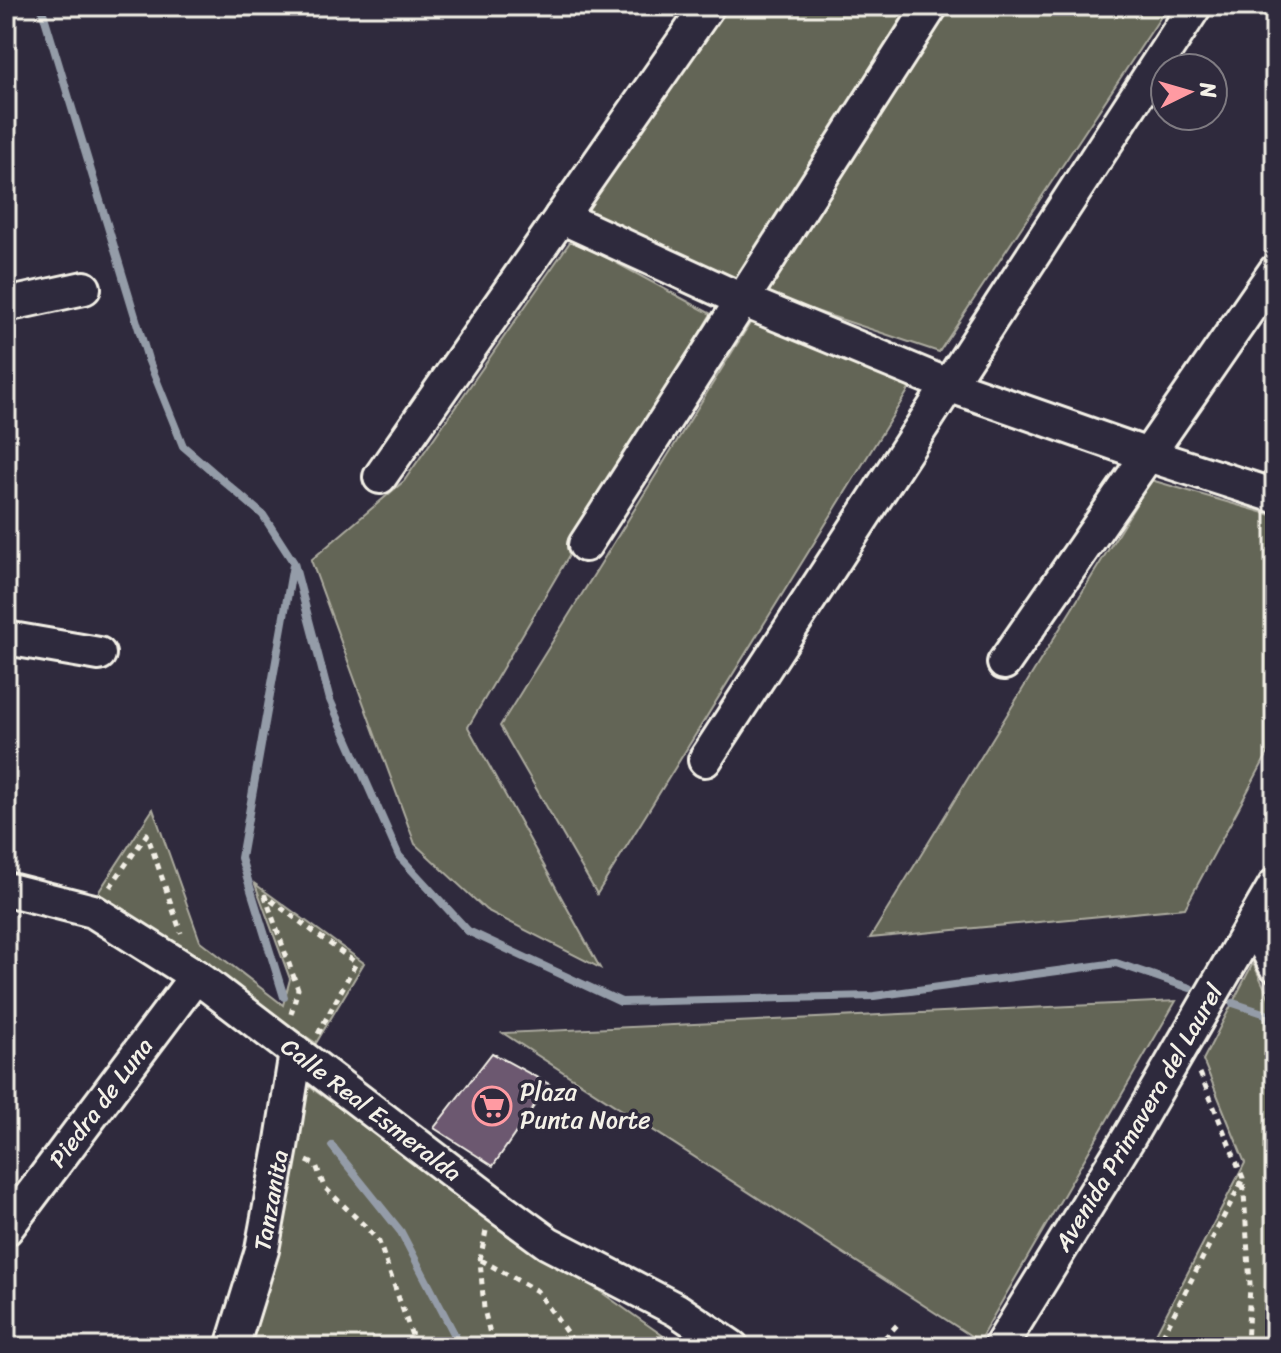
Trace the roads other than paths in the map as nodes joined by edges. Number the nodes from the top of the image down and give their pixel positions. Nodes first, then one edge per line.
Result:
1 (708, 6) edge
2 (931, 6) edge
3 (1195, 6) edge
4 (561, 217) junction
5 (1275, 271) edge
6 (84, 288) dead end
7 (742, 300) junction
8 (6, 305) edge
9 (948, 385) junction
10 (1148, 455) junction
11 (380, 477) dead end
12 (1275, 496) edge
13 (585, 545) dead end
14 (6, 638) edge
15 (99, 654) dead end
16 (1004, 663) dead end
17 (705, 760) dead end
18 (1275, 885) edge
19 (6, 889) edge
20 (1254, 921) junction
21 (1275, 965) edge
22 (196, 976) junction
23 (295, 1051) junction
24 (6, 1229) edge
25 (232, 1347) edge
26 (732, 1347) edge
27 (1000, 1347) edge

1 - 4 street
2 - 7 street
3 - 9 street
4 - 7 street
4 - 11 street
5 - 10 street
6 - 8 street
7 - 9 street
7 - 13 street
9 - 10 street
9 - 17 street
10 - 12 street
10 - 16 street
14 - 15 street
18 - 20 street, Avenida Primavera del Laurel
19 - 22 street, Calle Real Esmeralda
20 - 21 street
20 - 27 street, Avenida Primavera del Laurel
22 - 23 street, Calle Real Esmeralda
22 - 24 street, Piedra de Luna
23 - 25 street, Tanzanita
23 - 26 street, Calle Real Esmeralda

